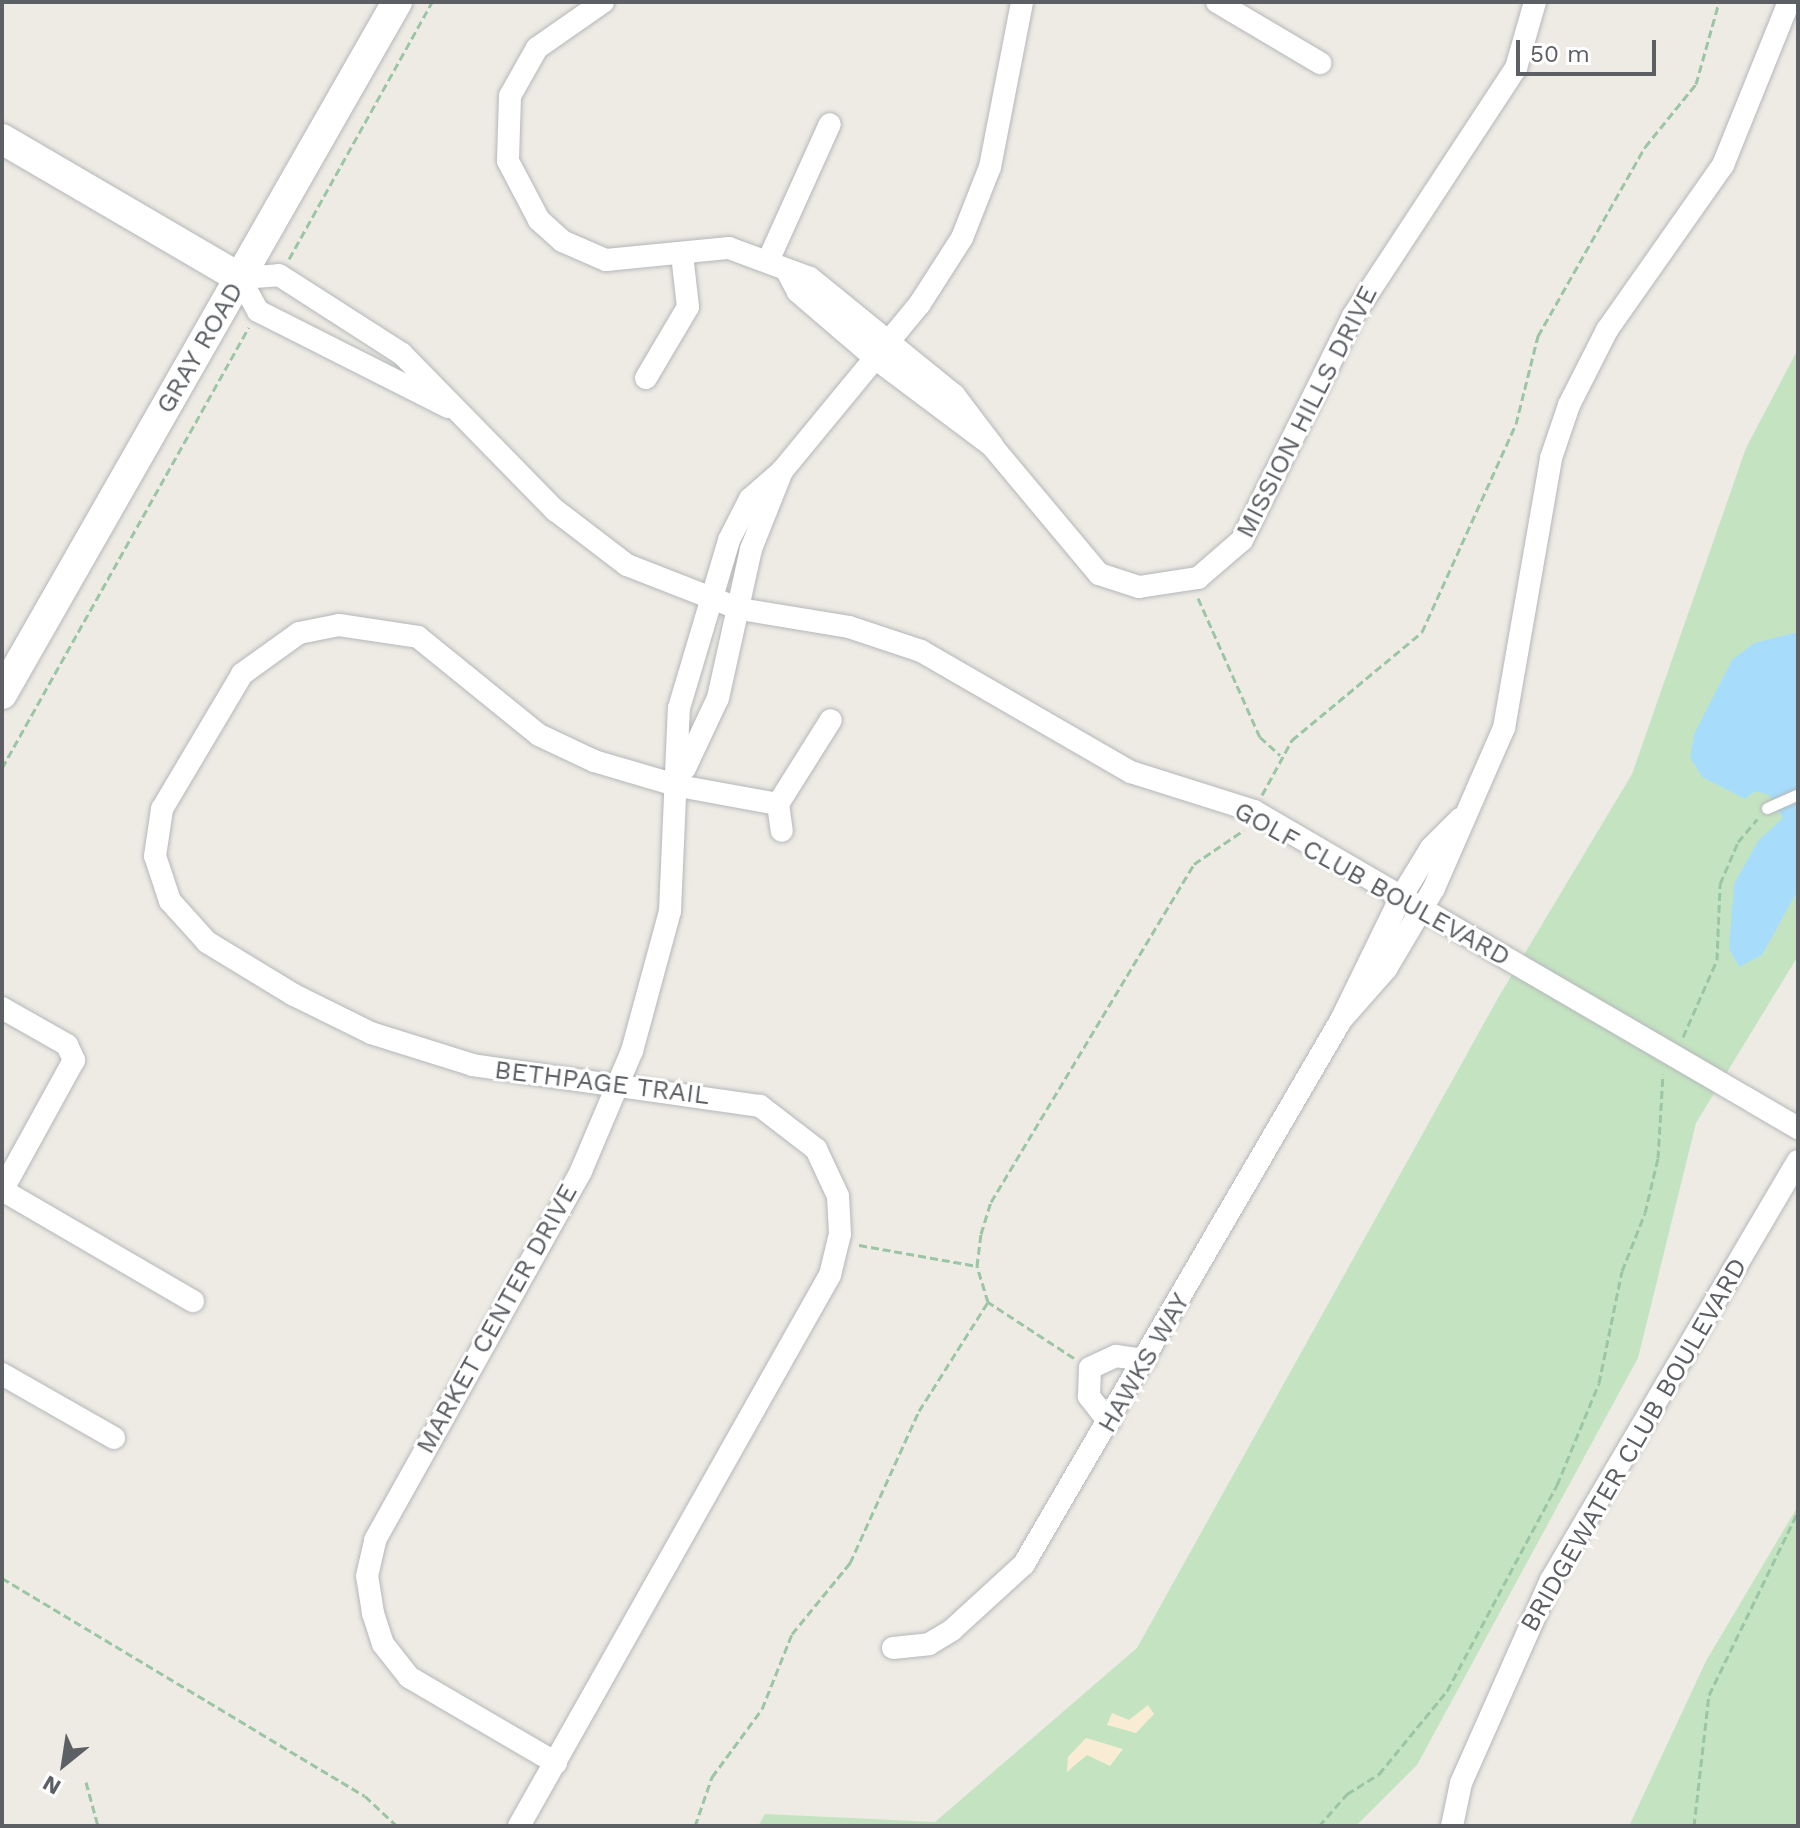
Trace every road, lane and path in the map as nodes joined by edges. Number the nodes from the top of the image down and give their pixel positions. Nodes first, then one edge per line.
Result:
1 (397, 2) edge
2 (432, 2) edge
3 (603, 2) edge
4 (1022, 2) edge
5 (1535, 2) edge
6 (1719, 2) edge
7 (1789, 2) edge
8 (1228, 5) edge
9 (1320, 63) dead end
10 (830, 124) dead end
11 (2, 139) edge
12 (682, 254) junction
13 (768, 261) junction
14 (279, 275) junction
15 (240, 278) junction
16 (258, 311) junction
17 (882, 350) junction
18 (646, 378) dead end
19 (448, 407) junction
20 (782, 471) junction
21 (1191, 580) junction
22 (710, 600) junction
23 (740, 609) junction
24 (688, 672) junction
25 (722, 683) junction
26 (2, 694) edge
27 (831, 720) dead end
28 (1280, 755) junction
29 (2, 768) edge
30 (679, 786) junction
31 (1798, 794) edge
32 (778, 804) junction
33 (1767, 808) joint
34 (1254, 811) junction
35 (1463, 816) junction
36 (782, 831) dead end
37 (1401, 897) junction
38 (1422, 909) junction
39 (2, 1008) edge
40 (1341, 1020) junction
41 (1670, 1056) junction
42 (618, 1086) junction
43 (1793, 1127) edge
44 (1798, 1152) edge
45 (1798, 1161) edge
46 (2, 1190) edge
47 (839, 1242) junction
48 (977, 1266) junction
49 (193, 1301) dead end
50 (988, 1302) junction
51 (1145, 1360) junction
52 (1090, 1368) junction
53 (2, 1374) edge
54 (1109, 1422) junction
55 (114, 1438) dead end
56 (1798, 1512) edge
57 (2, 1578) edge
58 (893, 1648) dead end
59 (556, 1763) junction
60 (86, 1782) dead end
61 (98, 1826) edge
62 (397, 1826) edge
63 (519, 1826) edge
64 (695, 1826) edge
65 (1319, 1826) edge
66 (1452, 1826) edge
67 (1694, 1826) edge

1 - 15 street, GRAY ROAD
2 - 14 path
3 - 12 street
4 - 17 street, MARKET CENTER DRIVE
5 - 21 street, MISSION HILLS DRIVE
6 - 28 path
7 - 35 street, HAWKS WAY
8 - 9 street
10 - 13 street
11 - 15 street
12 - 13 street
12 - 18 street
13 - 17 street, MISSION HILLS DRIVE
14 - 15 street
14 - 19 street, GOLF CLUB BOULEVARD
15 - 16 street
15 - 26 street, GRAY ROAD
16 - 19 street, GOLF CLUB BOULEVARD
16 - 29 path
17 - 20 street, MARKET CENTER DRIVE
17 - 21 street, MISSION HILLS DRIVE
19 - 22 street, GOLF CLUB BOULEVARD
20 - 22 street, MARKET CENTER DRIVE
20 - 23 street, MARKET CENTER DRIVE
21 - 28 path
22 - 23 street, GOLF CLUB BOULEVARD
22 - 24 street, MARKET CENTER DRIVE
23 - 25 street, MARKET CENTER DRIVE
23 - 34 street, GOLF CLUB BOULEVARD
24 - 25 street
24 - 30 street, MARKET CENTER DRIVE
25 - 30 street, MARKET CENTER DRIVE
27 - 32 street
28 - 34 path
30 - 32 street, BETHPAGE TRAIL
30 - 42 street, MARKET CENTER DRIVE
30 - 42 street, BETHPAGE TRAIL
31 - 33 lane
32 - 36 street
33 - 41 path
34 - 37 street, GOLF CLUB BOULEVARD
34 - 48 path
35 - 37 street, HAWKS WAY
35 - 38 street, HAWKS WAY
37 - 38 street, GOLF CLUB BOULEVARD
37 - 40 street, HAWKS WAY
38 - 40 street, HAWKS WAY
38 - 41 street, GOLF CLUB BOULEVARD
39 - 46 street
40 - 51 street, HAWKS WAY
41 - 43 street, GOLF CLUB BOULEVARD
41 - 65 path
42 - 47 street, BETHPAGE TRAIL
42 - 59 street, MARKET CENTER DRIVE
43 - 44 street, GOLF CLUB BOULEVARD
45 - 66 street, BRIDGEWATER CLUB BOULEVARD
46 - 49 street
47 - 48 path
47 - 59 street, BETHPAGE TRAIL
48 - 50 path
50 - 52 path
50 - 64 path
51 - 52 street
51 - 54 street, HAWKS WAY
52 - 54 street
53 - 55 street
54 - 58 street, HAWKS WAY
56 - 67 path
57 - 62 path
59 - 63 street, BETHPAGE TRAIL
60 - 61 path

